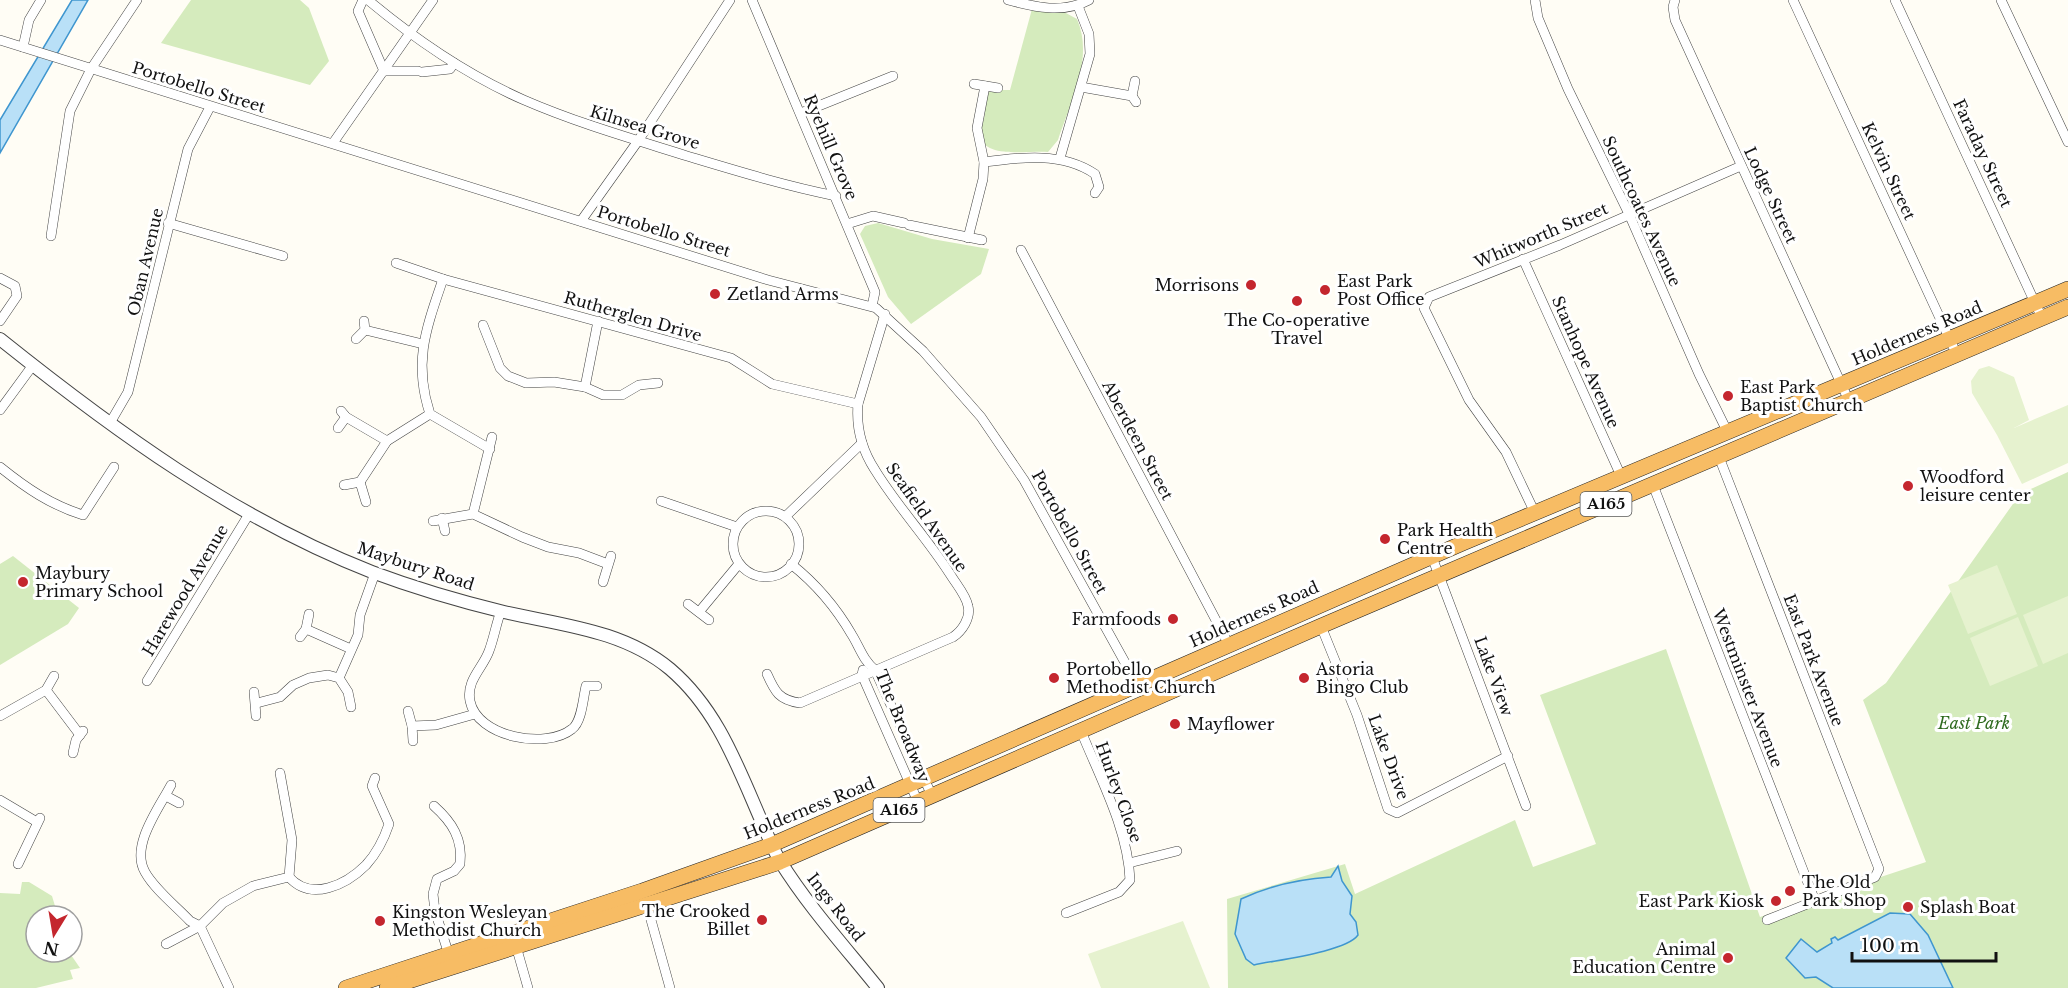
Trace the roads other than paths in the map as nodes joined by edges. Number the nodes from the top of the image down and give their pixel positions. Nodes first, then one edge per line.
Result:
1 (41, 0) edge
2 (137, 0) edge
3 (363, 0) edge
4 (368, 0) edge
5 (434, 0) edge
6 (730, 0) edge
7 (752, 0) edge
8 (1089, 0) edge
9 (1535, 0) edge
10 (1676, 0) edge
11 (1793, 0) edge
12 (1895, 0) edge
13 (2001, 0) edge
14 (1005, 3) edge
15 (1078, 6) junction
16 (409, 34) junction
17 (0, 40) edge
18 (23, 47) junction
19 (454, 63) junction
20 (91, 69) junction
21 (384, 71) junction
22 (893, 76) dead end
23 (1135, 81) dead end
24 (974, 84) dead end
25 (985, 86) junction
26 (1081, 87) junction
27 (998, 88) dead end
28 (210, 107) junction
29 (801, 113) junction
30 (638, 141) junction
31 (2068, 142) edge
32 (333, 143) junction
33 (1060, 158) junction
34 (984, 162) junction
35 (1741, 166) junction
36 (1095, 193) dead end
37 (836, 196) junction
38 (1629, 214) junction
39 (581, 221) junction
40 (168, 224) junction
41 (847, 224) junction
42 (51, 236) dead end
43 (968, 238) junction
44 (982, 240) dead end
45 (1022, 250) dead end
46 (284, 256) dead end
47 (1522, 259) junction
48 (396, 262) dead end
49 (0, 278) edge
50 (443, 279) junction
51 (2068, 289) edge
52 (2036, 303) junction
53 (872, 306) junction
54 (2068, 307) edge
55 (885, 314) junction
56 (2042, 318) junction
57 (0, 321) edge
58 (598, 321) junction
59 (483, 325) dead end
60 (0, 339) edge
61 (356, 339) dead end
62 (1950, 339) junction
63 (423, 344) junction
64 (1957, 355) junction
65 (33, 365) junction
66 (658, 383) dead end
67 (1841, 384) junction
68 (585, 387) junction
69 (1849, 401) junction
70 (858, 404) junction
71 (0, 410) edge
72 (430, 414) junction
73 (110, 423) junction
74 (338, 428) dead end
75 (1728, 433) junction
76 (492, 437) dead end
77 (387, 441) junction
78 (862, 443) junction
79 (490, 449) junction
80 (1719, 458) junction
81 (114, 466) dead end
82 (0, 467) edge
83 (1621, 476) junction
84 (360, 482) junction
85 (344, 484) dead end
86 (1653, 485) junction
87 (661, 501) dead end
88 (366, 502) dead end
89 (1535, 513) junction
90 (249, 514) junction
91 (473, 514) junction
92 (786, 516) junction
93 (737, 527) junction
94 (445, 531) dead end
95 (1432, 557) junction
96 (791, 564) junction
97 (738, 565) junction
98 (375, 573) junction
99 (1440, 575) junction
100 (603, 582) dead end
101 (688, 604) dead end
102 (501, 611) junction
103 (699, 612) junction
104 (309, 614) dead end
105 (709, 620) dead end
106 (1321, 626) junction
107 (1228, 645) junction
108 (351, 649) junction
109 (865, 661) junction
110 (875, 670) junction
111 (767, 674) dead end
112 (862, 675) junction
113 (54, 676) dead end
114 (339, 678) junction
115 (147, 681) dead end
116 (597, 686) dead end
117 (1138, 686) junction
118 (46, 690) junction
119 (254, 692) dead end
120 (352, 701) dead end
121 (257, 703) junction
122 (408, 711) dead end
123 (476, 714) junction
124 (0, 716) edge
125 (256, 716) dead end
126 (412, 726) junction
127 (1081, 731) junction
128 (412, 741) dead end
129 (74, 753) dead end
130 (1508, 756) junction
131 (280, 773) dead end
132 (375, 778) dead end
133 (918, 782) junction
134 (171, 785) dead end
135 (166, 796) junction
136 (285, 797) junction
137 (273, 799) dead end
138 (925, 799) junction
139 (0, 800) edge
140 (179, 803) dead end
141 (433, 805) dead end
142 (1526, 806) dead end
143 (771, 845) junction
144 (1177, 851) dead end
145 (780, 862) junction
146 (1129, 862) junction
147 (18, 864) dead end
148 (289, 878) junction
149 (645, 897) junction
150 (1815, 902) junction
151 (1066, 913) dead end
152 (1767, 920) dead end
153 (200, 926) junction
154 (166, 944) dead end
155 (516, 946) junction
156 (449, 955) junction
157 (386, 984) edge
158 (229, 988) edge
159 (346, 988) edge
160 (528, 988) edge
161 (670, 988) edge
162 (878, 988) edge

1 - 18 street
2 - 20 street
3 - 21 street
4 - 16 street, Kilnsea Grove
5 - 16 street
6 - 30 street
7 - 29 street, Ryehill Grove
8 - 15 street
9 - 38 street, Southcoates Avenue
10 - 35 street, Lodge Street
11 - 62 street, Kelvin Street
12 - 52 street, Faraday Street
13 - 31 street
14 - 15 street
15 - 26 street
16 - 19 street, Kilnsea Grove
16 - 21 street
17 - 18 street, Portobello Street
18 - 20 street, Portobello Street
19 - 21 street
19 - 30 street, Kilnsea Grove
20 - 28 street, Portobello Street
20 - 42 street
21 - 32 street
22 - 29 street
23 - 26 street
24 - 25 street
25 - 27 street
25 - 34 street
26 - 33 street
28 - 32 street, Portobello Street
28 - 40 street, Oban Avenue
29 - 37 street, Ryehill Grove
30 - 37 street, Kilnsea Grove
30 - 39 street
32 - 39 street, Portobello Street
33 - 34 street
33 - 36 street
34 - 43 street
35 - 38 street, Whitworth Street
35 - 67 street, Lodge Street
37 - 41 street, Ryehill Grove
38 - 47 street, Whitworth Street
38 - 75 street, Southcoates Avenue
39 - 53 street, Portobello Street
40 - 46 street
40 - 73 street, Oban Avenue
41 - 43 street
41 - 53 street, Ryehill Grove
43 - 44 street
45 - 107 street, Aberdeen Street
47 - 83 street, Stanhope Avenue
47 - 89 street, Whitworth Street
48 - 50 street, Rutherglen Drive
49 - 57 street
50 - 58 street, Rutherglen Drive
50 - 63 street
51 - 52 highway, Holderness Road / A165
52 - 56 street, Faraday Street
52 - 62 highway, Holderness Road / A165
53 - 55 street, Portobello Street
54 - 56 highway, Holderness Road / A165
55 - 70 street, Seafield Avenue
55 - 117 street, Portobello Street
56 - 64 highway, Holderness Road / A165
58 - 68 street
58 - 70 street, Rutherglen Drive
59 - 68 street
60 - 65 street, Maybury Road
61 - 63 street
62 - 64 street, Kelvin Street
62 - 67 highway, Holderness Road / A165
63 - 72 street
64 - 69 highway, Holderness Road / A165
65 - 71 street
65 - 73 street, Maybury Road
66 - 68 street
67 - 69 street, Lodge Street
67 - 75 highway, Holderness Road / A165
69 - 80 highway, Holderness Road / A165
70 - 78 street, Seafield Avenue
72 - 77 street
72 - 79 street
73 - 90 street, Maybury Road
74 - 77 street
75 - 83 highway, Holderness Road / A165
76 - 79 street
77 - 84 street
78 - 92 street
78 - 110 street, Seafield Avenue
79 - 91 street
80 - 86 highway, Holderness Road / A165
80 - 150 street, East Park Avenue
81 - 82 street
83 - 89 highway, Holderness Road / A165
84 - 85 street
84 - 88 street
86 - 99 highway, Holderness Road / A165
86 - 150 street, Westminster Avenue
87 - 93 street
89 - 95 highway, Holderness Road / A165
90 - 98 street, Maybury Road
90 - 115 street, Harewood Avenue
91 - 94 street
91 - 100 street
92 - 93 street
92 - 96 street
93 - 97 street
95 - 99 street, Lake View
95 - 107 highway, Holderness Road / A165
96 - 97 street
96 - 109 street, The Broadway
97 - 103 street
98 - 102 street, Maybury Road
98 - 108 street
99 - 106 highway, Holderness Road / A165
99 - 130 street, Lake View
101 - 103 street
102 - 123 street
102 - 143 street, Maybury Road
103 - 105 street
104 - 108 street
106 - 127 highway, Holderness Road / A165
106 - 130 street, Lake Drive
107 - 117 highway, Holderness Road / A165
108 - 114 street
109 - 110 street, The Broadway
109 - 112 street, The Broadway
110 - 112 street, Seafield Avenue
110 - 133 street, The Broadway
111 - 112 street, Seafield Avenue
112 - 133 street, The Broadway
113 - 118 street
114 - 120 street
114 - 121 street
116 - 123 street
117 - 133 highway, Holderness Road / A165
118 - 124 street
118 - 129 street
119 - 121 street
121 - 125 street
122 - 126 street
123 - 126 street
126 - 128 street
127 - 138 highway, Holderness Road / A165
127 - 146 street, Hurley Close
130 - 142 street, Lake View
131 - 136 street
132 - 148 street
133 - 138 street, The Broadway
133 - 138 street, The Broadway
133 - 143 highway, Holderness Road / A165
134 - 135 street
135 - 140 street
135 - 153 street
136 - 137 street
136 - 148 street
138 - 145 highway, Holderness Road / A165
139 - 147 street
141 - 156 street
143 - 145 street, Ings Road
143 - 149 highway, Holderness Road / A165
144 - 146 street, Hurley Close
145 - 149 highway, Holderness Road / A165
145 - 162 street, Ings Road
146 - 151 street, Hurley Close
148 - 153 street
149 - 155 highway, Holderness Road / A165
149 - 156 highway, Holderness Road / A165
149 - 161 street
150 - 152 street
153 - 154 street
153 - 158 street
155 - 157 highway, Holderness Road / A165
155 - 160 street
156 - 157 highway, Holderness Road / A165
157 - 159 highway, Holderness Road / A165

